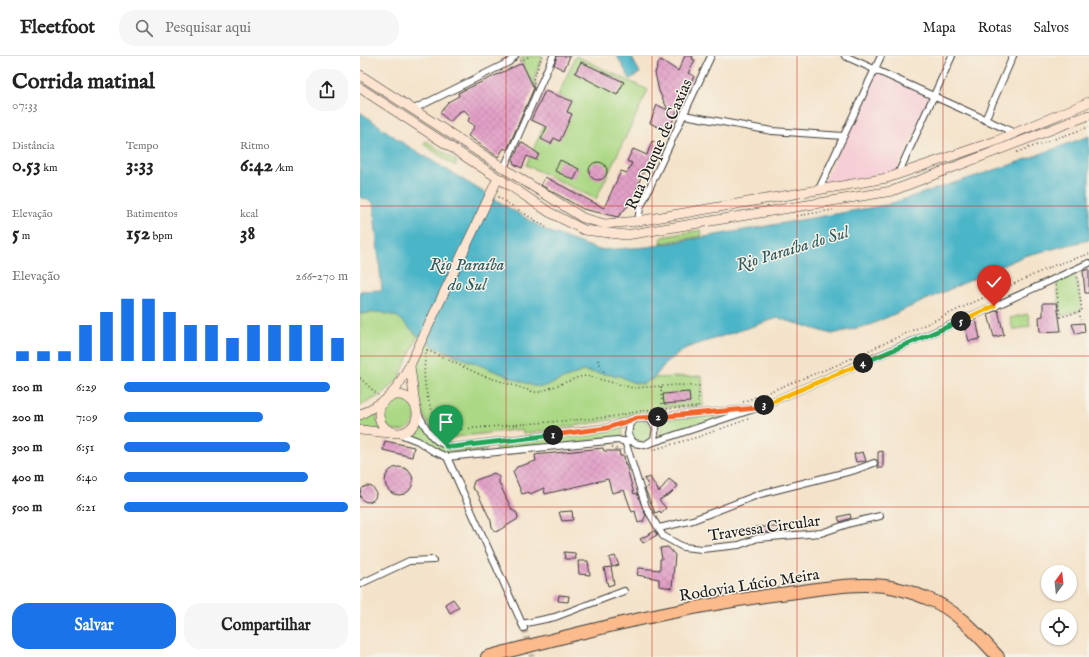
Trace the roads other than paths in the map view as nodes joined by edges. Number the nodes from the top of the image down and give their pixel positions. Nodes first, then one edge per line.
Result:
1 (515, 56) edge
2 (553, 56) edge
3 (711, 56) edge
4 (845, 56) edge
5 (881, 56) edge
6 (952, 56) edge
7 (1013, 56) edge
8 (875, 69) junction
9 (360, 75) edge
10 (360, 88) edge
11 (934, 96) junction
12 (1089, 102) edge
13 (414, 109) junction
14 (684, 115) junction
15 (1089, 115) edge
16 (985, 120) junction
17 (1015, 133) junction
18 (843, 136) junction
19 (504, 168) junction
20 (898, 174) junction
21 (497, 178) junction
22 (819, 189) junction
23 (638, 222) junction
24 (1089, 263) edge
25 (411, 361) junction
26 (383, 398) junction
27 (757, 408) junction
28 (416, 409) junction
29 (360, 415) edge
30 (637, 418) junction
31 (646, 418) junction
32 (360, 430) edge
33 (397, 433) junction
34 (624, 441) junction
35 (490, 442) junction
36 (642, 445) junction
37 (491, 453) junction
38 (447, 457) junction
39 (874, 463) dead end
40 (880, 516) dead end
41 (659, 528) junction
42 (433, 560) dead end
43 (360, 584) edge
44 (624, 591) dead end
45 (487, 657) edge
46 (998, 657) edge

1 - 13 street
2 - 19 street
3 - 14 street, Rua Duque de Caxias
4 - 8 street
5 - 8 street
6 - 11 street
7 - 16 street
8 - 11 street
8 - 18 street
9 - 13 main road
10 - 21 main road
11 - 16 street
11 - 20 street
12 - 17 main road
13 - 19 main road
14 - 18 street
14 - 23 street, Rua Duque de Caxias
15 - 21 main road
16 - 17 street
17 - 20 main road
18 - 22 street
19 - 21 main road
19 - 23 main road
20 - 22 main road
21 - 25 main road
22 - 23 main road
24 - 27 street
25 - 26 main road
25 - 28 main road
26 - 28 main road
26 - 29 main road
26 - 33 main road
27 - 31 street
27 - 36 street
28 - 33 main road
28 - 35 street
30 - 31 street
30 - 35 street
30 - 36 street
31 - 36 street
32 - 33 main road
33 - 38 street
34 - 36 street
34 - 37 street
34 - 41 street, Travessa Circular
35 - 37 street
37 - 38 street
38 - 44 street
39 - 41 street, Travessa Circular
40 - 41 street, Travessa Circular
42 - 43 street
45 - 46 highway, Rodovia Lúcio Meira

